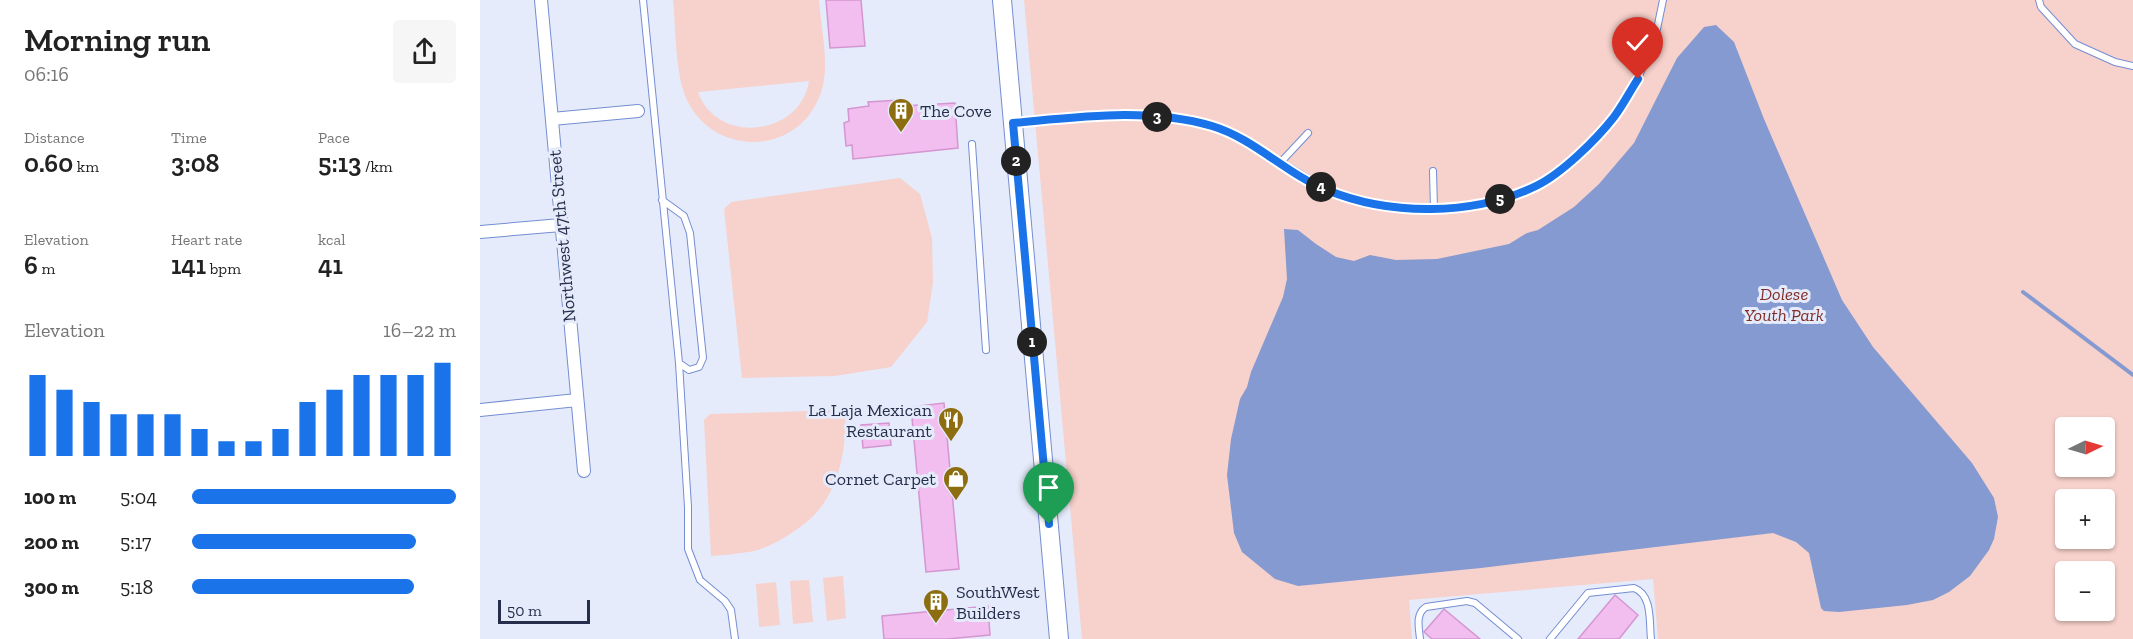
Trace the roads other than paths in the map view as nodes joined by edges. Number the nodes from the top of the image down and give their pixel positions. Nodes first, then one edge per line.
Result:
1 (541, 0) edge
2 (643, 0) edge
3 (1002, 0) edge
4 (1663, 0) edge
5 (2039, 0) edge
6 (2133, 66) edge
7 (638, 111) dead end
8 (552, 119) junction
9 (1013, 123) junction
10 (1308, 133) dead end
11 (972, 144) dead end
12 (1280, 164) junction
13 (1433, 171) dead end
14 (662, 200) junction
15 (1434, 209) junction
16 (561, 225) junction
17 (480, 232) edge
18 (986, 350) dead end
19 (678, 363) junction
20 (577, 400) junction
21 (480, 410) edge
22 (584, 471) dead end
23 (735, 639) edge
24 (1059, 639) edge
25 (1420, 639) edge
26 (1518, 639) edge
27 (1550, 639) edge
28 (1651, 639) edge

1 - 8 street, Northwest 47th Street
2 - 14 lane
3 - 9 main road
4 - 15 lane
5 - 6 lane
7 - 8 street
8 - 16 street, Northwest 47th Street
9 - 12 lane
9 - 24 main road
10 - 12 lane
11 - 18 lane
12 - 15 lane
13 - 15 lane
14 - 19 lane
14 - 19 lane
16 - 17 street
16 - 20 street, Northwest 47th Street
19 - 23 lane
20 - 21 street
20 - 22 street, Northwest 47th Street
25 - 26 lane
27 - 28 lane

